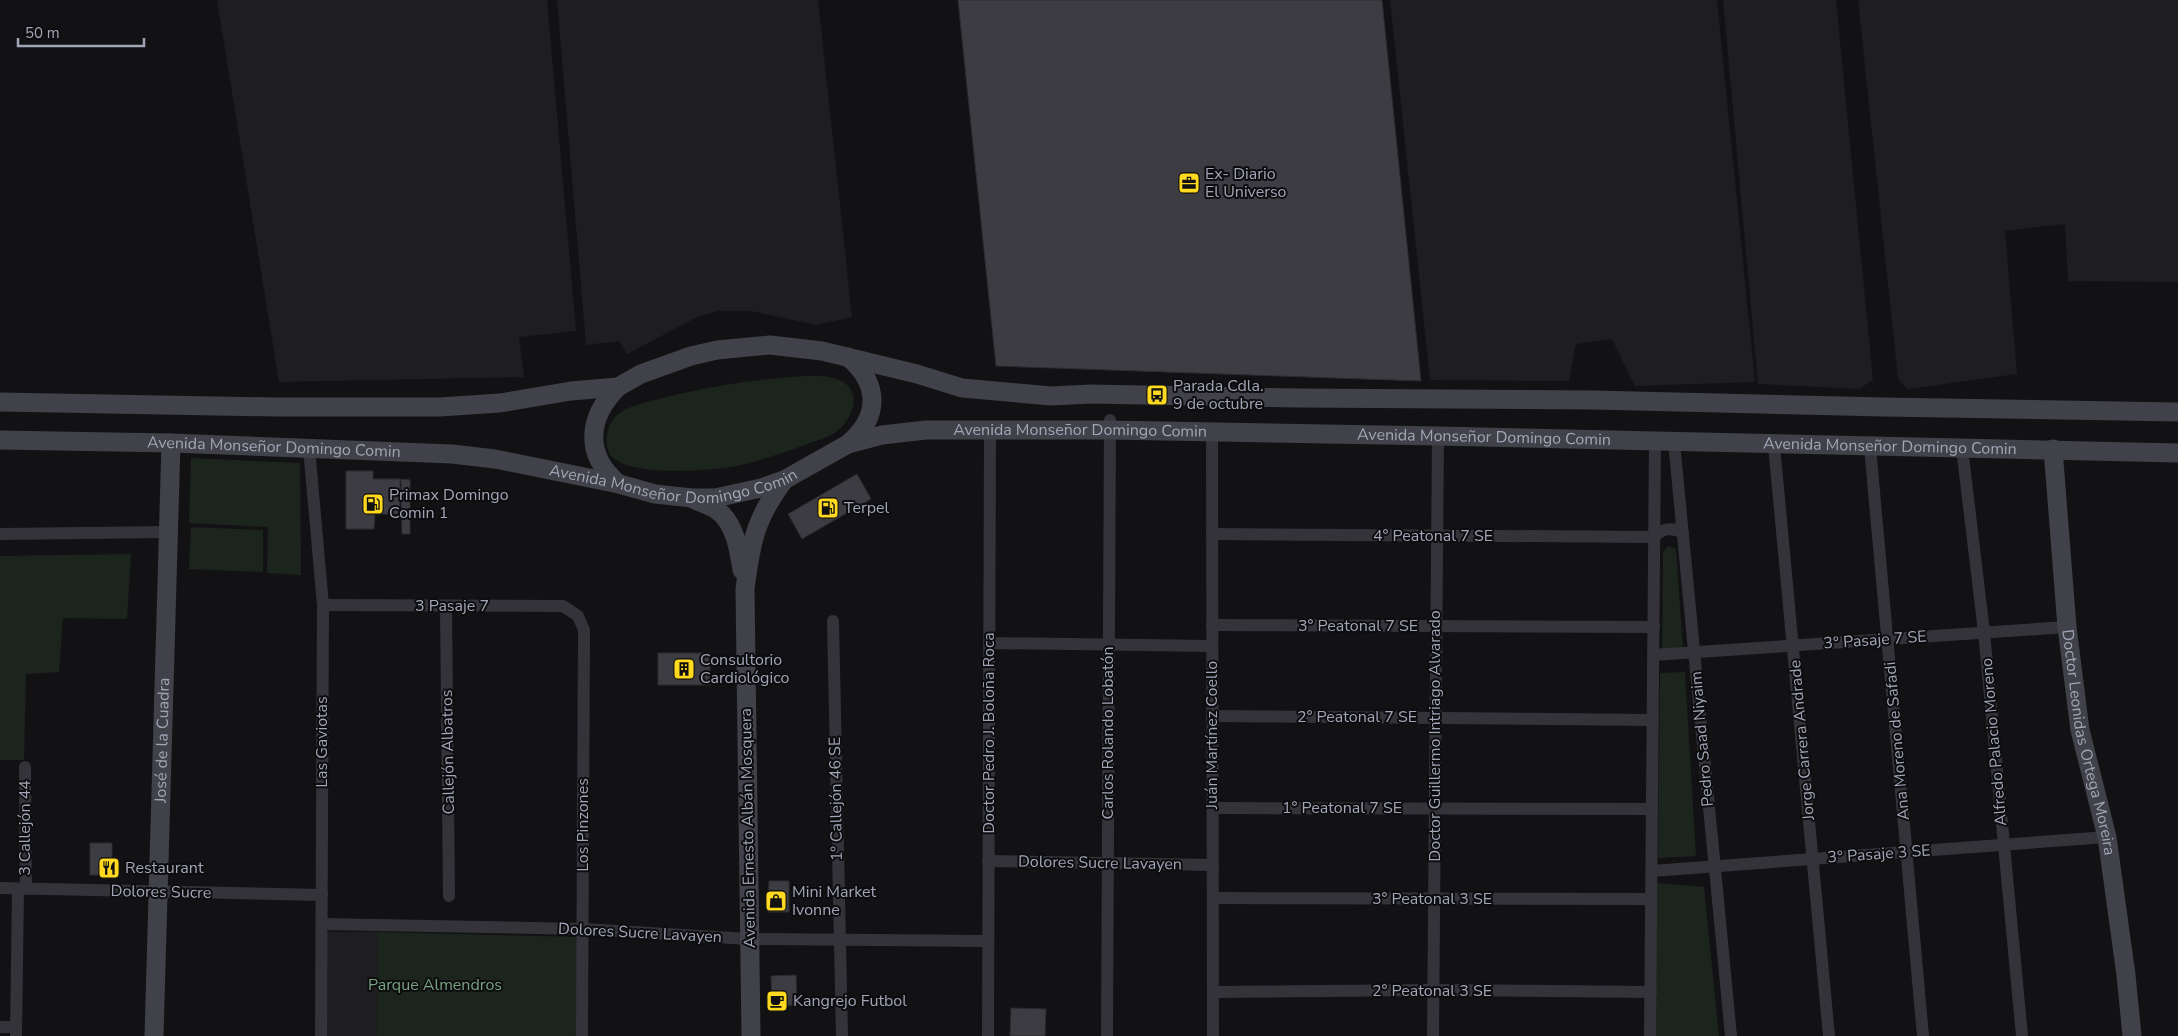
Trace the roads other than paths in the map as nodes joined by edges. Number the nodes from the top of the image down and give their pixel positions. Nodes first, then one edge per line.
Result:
1 (848, 357) junction
2 (618, 387) junction
3 (0, 402) edge
4 (2178, 412) edge
5 (1109, 425) junction
6 (990, 430) junction
7 (1212, 433) junction
8 (1438, 436) junction
9 (0, 440) edge
10 (1664, 441) junction
11 (171, 443) junction
12 (848, 444) junction
13 (1774, 445) junction
14 (1870, 447) junction
15 (309, 448) junction
16 (1962, 448) junction
17 (2053, 449) junction
18 (2178, 453) edge
19 (784, 480) junction
20 (619, 484) junction
21 (692, 498) junction
22 (168, 532) junction
23 (1683, 533) junction
24 (0, 534) edge
25 (1212, 534) junction
26 (1437, 537) junction
27 (1654, 537) junction
28 (745, 589) junction
29 (323, 605) junction
30 (446, 607) junction
31 (578, 616) joint
32 (833, 621) dead end
33 (1212, 625) junction
34 (1436, 626) junction
35 (1654, 627) junction
36 (2067, 627) junction
37 (1984, 632) junction
38 (1887, 639) junction
39 (989, 643) junction
40 (1108, 644) junction
41 (1212, 646) junction
42 (1793, 646) junction
43 (1694, 652) junction
44 (1653, 655) junction
45 (1212, 716) junction
46 (1436, 717) junction
47 (1653, 720) junction
48 (25, 767) dead end
49 (1212, 808) junction
50 (1435, 809) junction
51 (1652, 809) junction
52 (2107, 837) junction
53 (2004, 844) junction
54 (1907, 852) junction
55 (1813, 859) junction
56 (988, 861) junction
57 (1108, 864) junction
58 (1213, 865) junction
59 (1714, 866) junction
60 (1652, 871) junction
61 (0, 888) edge
62 (22, 889) junction
63 (158, 892) junction
64 (322, 895) junction
65 (449, 896) dead end
66 (1212, 898) junction
67 (1434, 899) junction
68 (1651, 899) junction
69 (322, 924) junction
70 (583, 929) junction
71 (749, 939) junction
72 (839, 940) junction
73 (988, 941) junction
74 (1433, 990) junction
75 (1213, 992) junction
76 (1650, 992) junction
77 (0, 1027) edge
78 (16, 1032) edge
79 (154, 1036) edge
80 (321, 1036) edge
81 (582, 1036) edge
82 (751, 1036) edge
83 (842, 1036) edge
84 (988, 1036) edge
85 (1107, 1036) edge
86 (1213, 1036) edge
87 (1433, 1036) edge
88 (1650, 1036) edge
89 (1731, 1036) edge
90 (1829, 1036) edge
91 (1923, 1036) edge
92 (2022, 1036) edge
93 (2132, 1036) edge

1 - 2 main road
1 - 4 main road
1 - 12 main road
2 - 3 main road
2 - 20 main road
5 - 6 main road, Avenida Monseñor Domingo Comin
5 - 7 main road, Avenida Monseñor Domingo Comin
5 - 40 street, Carlos Rolando Lobatón
6 - 12 main road, Avenida Monseñor Domingo Comin
6 - 39 street, Doctor Pedro J. Boloña Roca
7 - 8 main road, Avenida Monseñor Domingo Comin
7 - 25 street, Juán Martínez Coello
8 - 10 main road, Avenida Monseñor Domingo Comin
8 - 26 street, Doctor Guillermo Intriago Alvarado
9 - 11 main road, Avenida Monseñor Domingo Comin
10 - 13 main road, Avenida Monseñor Domingo Comin
10 - 23 street, Pedro Saad Niyaim
10 - 27 street
11 - 15 main road, Avenida Monseñor Domingo Comin
11 - 22 main road, José de la Cuadra
12 - 19 main road, Avenida Monseñor Domingo Comin
13 - 14 main road, Avenida Monseñor Domingo Comin
13 - 42 street, Jorge Carrera Andrade
14 - 16 main road, Avenida Monseñor Domingo Comin
14 - 38 street, Ana Moreno de Safadi
15 - 20 main road, Avenida Monseñor Domingo Comin
15 - 29 street, Las Gaviotas
16 - 17 main road, Avenida Monseñor Domingo Comin
16 - 37 street, Alfredo Palacio Moreno
17 - 18 main road, Avenida Monseñor Domingo Comin
17 - 36 main road, Doctor Leonidas Ortega Moreira
19 - 21 main road, Avenida Monseñor Domingo Comin
19 - 28 main road, Avenida Ernesto Albán Mosquera
20 - 21 main road, Avenida Monseñor Domingo Comin
21 - 28 main road, Avenida Ernesto Albán Mosquera
22 - 24 street
22 - 63 main road, José de la Cuadra
23 - 27 street, 4° Peatonal 7 SE
23 - 43 street, Pedro Saad Niyaim
25 - 26 street, 4° Peatonal 7 SE
25 - 33 street, Juán Martínez Coello
26 - 27 street, 4° Peatonal 7 SE
26 - 34 street, Doctor Guillermo Intriago Alvarado
27 - 35 street
28 - 71 main road, Avenida Ernesto Albán Mosquera
29 - 30 street, 3 Pasaje 7
29 - 64 street, Las Gaviotas
30 - 31 street, 3 Pasaje 7
30 - 65 street, Callejón Albatros
31 - 70 street, Los Pinzones
32 - 72 street, 1º Callejón 46 SE
33 - 34 street, 3° Peatonal 7 SE
33 - 41 street, Juán Martínez Coello
34 - 35 street, 3° Peatonal 7 SE
34 - 46 street, Doctor Guillermo Intriago Alvarado
35 - 44 street
36 - 37 street, 3° Pasaje 7 SE
36 - 52 main road, Doctor Leonidas Ortega Moreira
37 - 38 street, 3° Pasaje 7 SE
37 - 53 street, Alfredo Palacio Moreno
38 - 42 street, 3° Pasaje 7 SE
38 - 54 street, Ana Moreno de Safadi
39 - 40 street
39 - 56 street, Doctor Pedro J. Boloña Roca
40 - 41 street
40 - 57 street, Carlos Rolando Lobatón
41 - 45 street, Juán Martínez Coello
42 - 43 street, 3° Pasaje 7 SE
42 - 55 street, Jorge Carrera Andrade
43 - 44 street, 3° Pasaje 7 SE
43 - 59 street, Pedro Saad Niyaim
44 - 47 street
45 - 46 street, 2° Peatonal 7 SE
45 - 49 street, Juán Martínez Coello
46 - 47 street, 2° Peatonal 7 SE
46 - 50 street, Doctor Guillermo Intriago Alvarado
47 - 51 street
48 - 62 street, 3 Callejón 44
49 - 50 street, 1° Peatonal 7 SE
49 - 58 street, Juán Martínez Coello
50 - 51 street, 1° Peatonal 7 SE
50 - 67 street, Doctor Guillermo Intriago Alvarado
51 - 60 street
52 - 53 street, 3° Pasaje 3 SE
52 - 93 main road, Doctor Leonidas Ortega Moreira
53 - 54 street, 3° Pasaje 3 SE
53 - 92 street, Alfredo Palacio Moreno
54 - 55 street, 3° Pasaje 3 SE
54 - 91 street, Ana Moreno de Safadi
55 - 59 street, 3° Pasaje 3 SE
55 - 90 street, Jorge Carrera Andrade
56 - 57 street, Dolores Sucre Lavayen
56 - 73 street, Doctor Pedro J. Boloña Roca
57 - 58 street, Dolores Sucre Lavayen
57 - 85 street, Carlos Rolando Lobatón
58 - 66 street, Juán Martínez Coello
59 - 60 street, 3° Pasaje 3 SE
59 - 89 street, Pedro Saad Niyaim
60 - 68 street
61 - 62 street, Dolores Sucre
62 - 63 street, Dolores Sucre
62 - 78 street, 3 Callejón 44
63 - 64 street, Dolores Sucre
63 - 79 main road, José de la Cuadra
64 - 69 street, Las Gaviotas
66 - 67 street, 3° Peatonal 3 SE
66 - 75 street, Juán Martínez Coello
67 - 68 street, 3° Peatonal 3 SE
67 - 74 street, Doctor Guillermo Intriago Alvarado
68 - 76 street
69 - 70 street, Dolores Sucre Lavayen
69 - 80 street, Las Gaviotas
70 - 71 street, Dolores Sucre Lavayen
70 - 81 street, Los Pinzones
71 - 72 street, Dolores Sucre Lavayen
71 - 82 main road, Avenida Ernesto Albán Mosquera
72 - 73 street, Dolores Sucre Lavayen
72 - 83 street, 1º Callejón 46 SE
73 - 84 street, Doctor Pedro J. Boloña Roca
74 - 75 street, 2° Peatonal 3 SE
74 - 76 street, 2° Peatonal 3 SE
74 - 87 street, Doctor Guillermo Intriago Alvarado
75 - 86 street, Juán Martínez Coello
76 - 88 street
77 - 78 street

